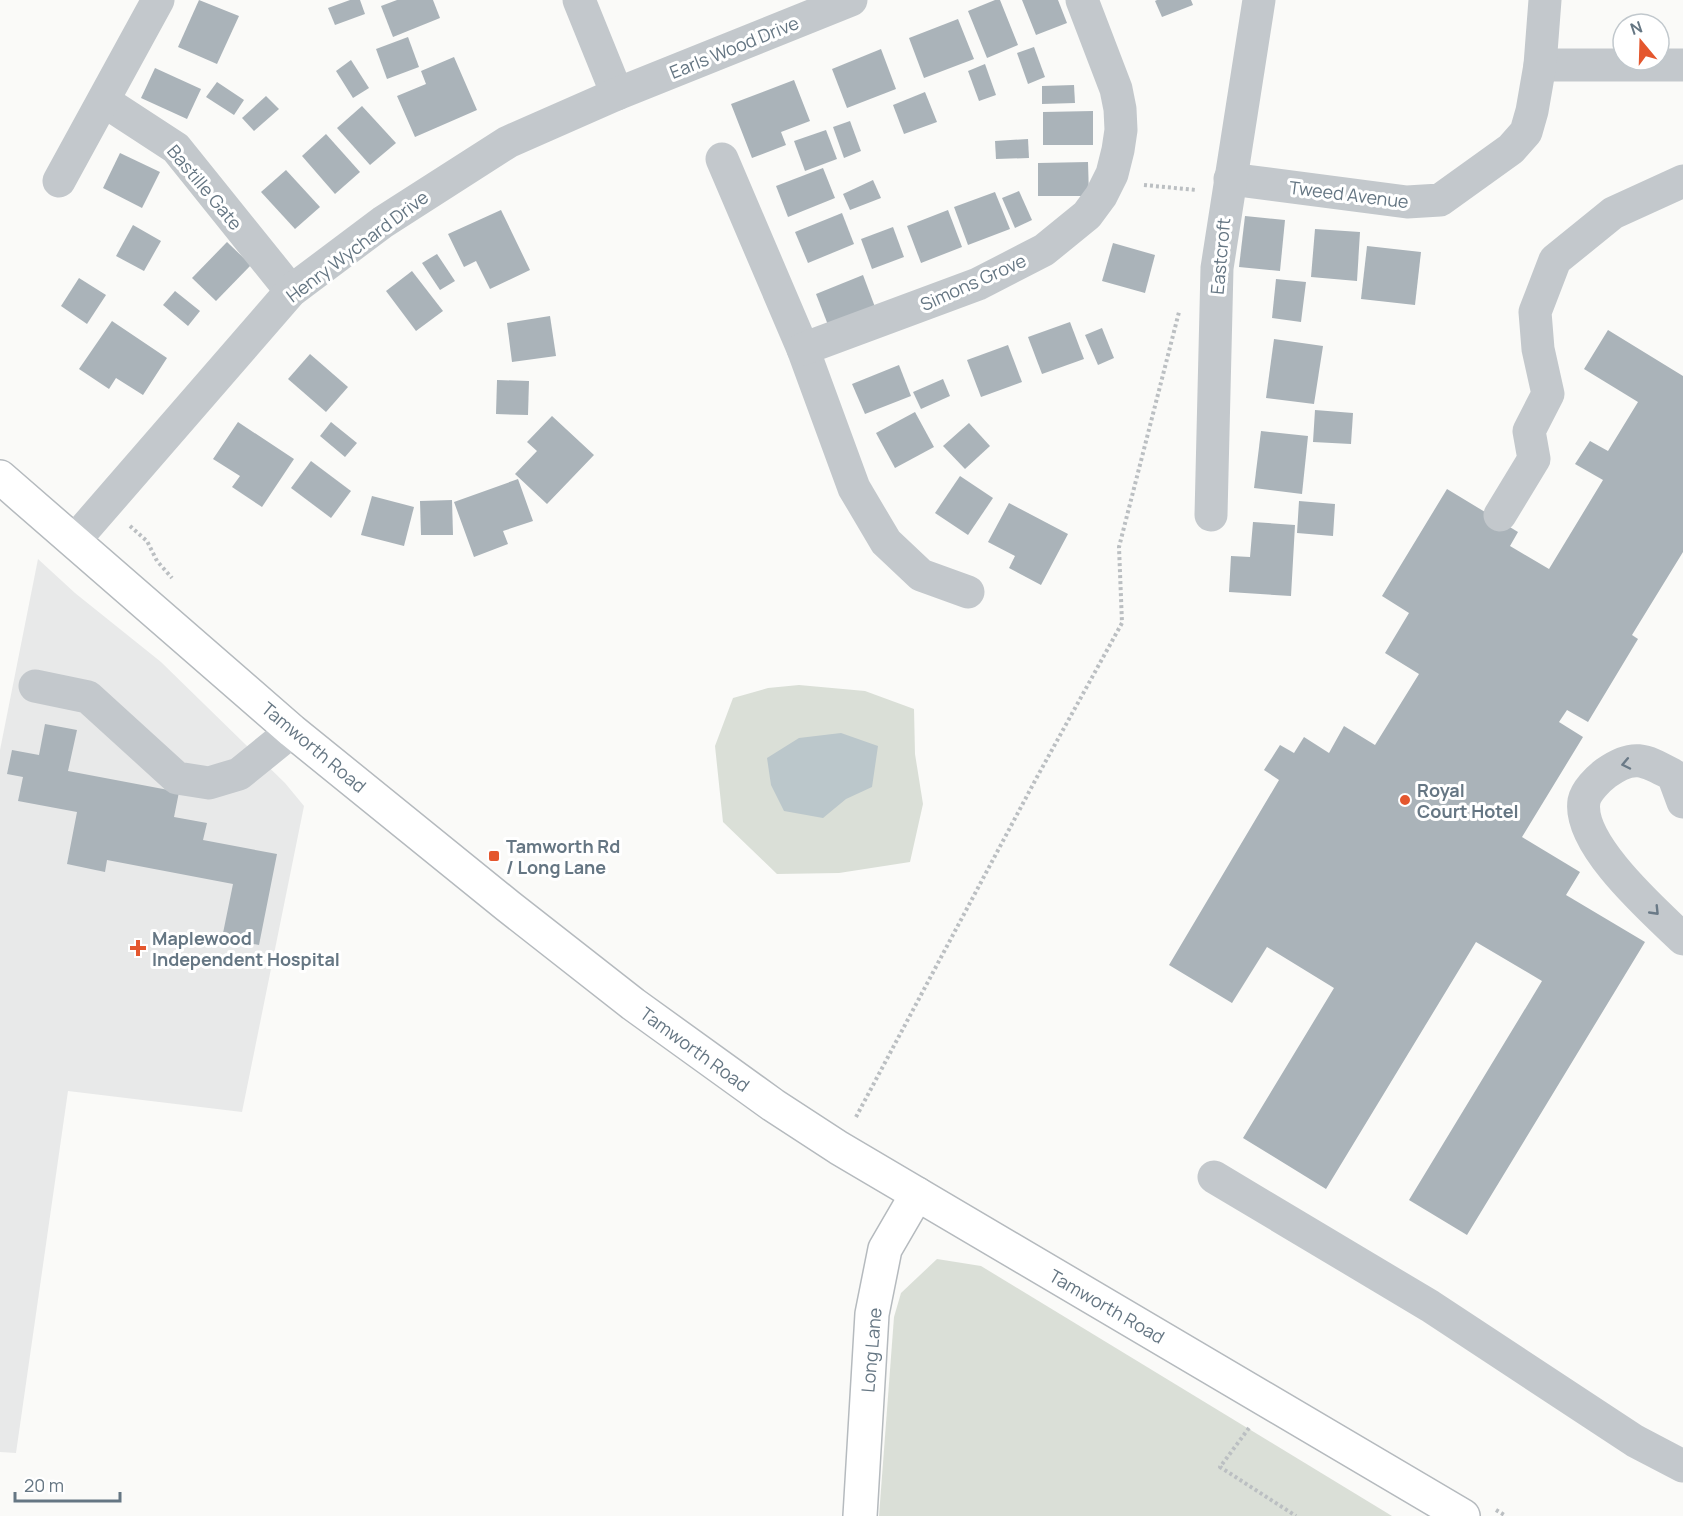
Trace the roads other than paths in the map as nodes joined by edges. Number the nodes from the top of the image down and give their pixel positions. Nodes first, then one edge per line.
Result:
1 (158, 0) edge
2 (579, 0) edge
3 (851, 0) edge
4 (1082, 0) edge
5 (1259, 0) edge
6 (1545, 0) edge
7 (1540, 65) junction
8 (1683, 65) edge
9 (617, 94) junction
10 (104, 101) junction
11 (722, 159) dead end
12 (59, 181) dead end
13 (1683, 181) edge
14 (1216, 185) junction
15 (291, 291) junction
16 (803, 349) junction
17 (0, 477) edge
18 (1500, 514) dead end
19 (1211, 515) dead end
20 (74, 541) junction
21 (968, 592) dead end
22 (35, 686) dead end
23 (292, 731) junction
24 (1683, 801) edge
25 (1683, 939) edge
26 (1214, 1177) dead end
27 (917, 1194) junction
28 (1683, 1466) edge
29 (860, 1516) edge
30 (1463, 1516) edge

1 - 10 street
2 - 9 street
3 - 9 street, Earls Wood Drive
4 - 16 street, Simons Grove
5 - 14 street, Eastcroft
6 - 7 street, Tweed Avenue
7 - 8 street
7 - 14 street, Tweed Avenue
9 - 15 street, Henry Wychard Drive
10 - 12 street
10 - 15 street, Bastille Gate
11 - 16 street
13 - 18 street
14 - 19 street, Eastcroft
15 - 20 street, Henry Wychard Drive
16 - 21 street
17 - 20 main road, Tamworth Road
20 - 23 main road, Tamworth Road
22 - 23 street
23 - 27 main road, Tamworth Road
24 -> 25 street
26 - 28 street
27 - 29 main road, Long Lane
27 - 30 main road, Tamworth Road

